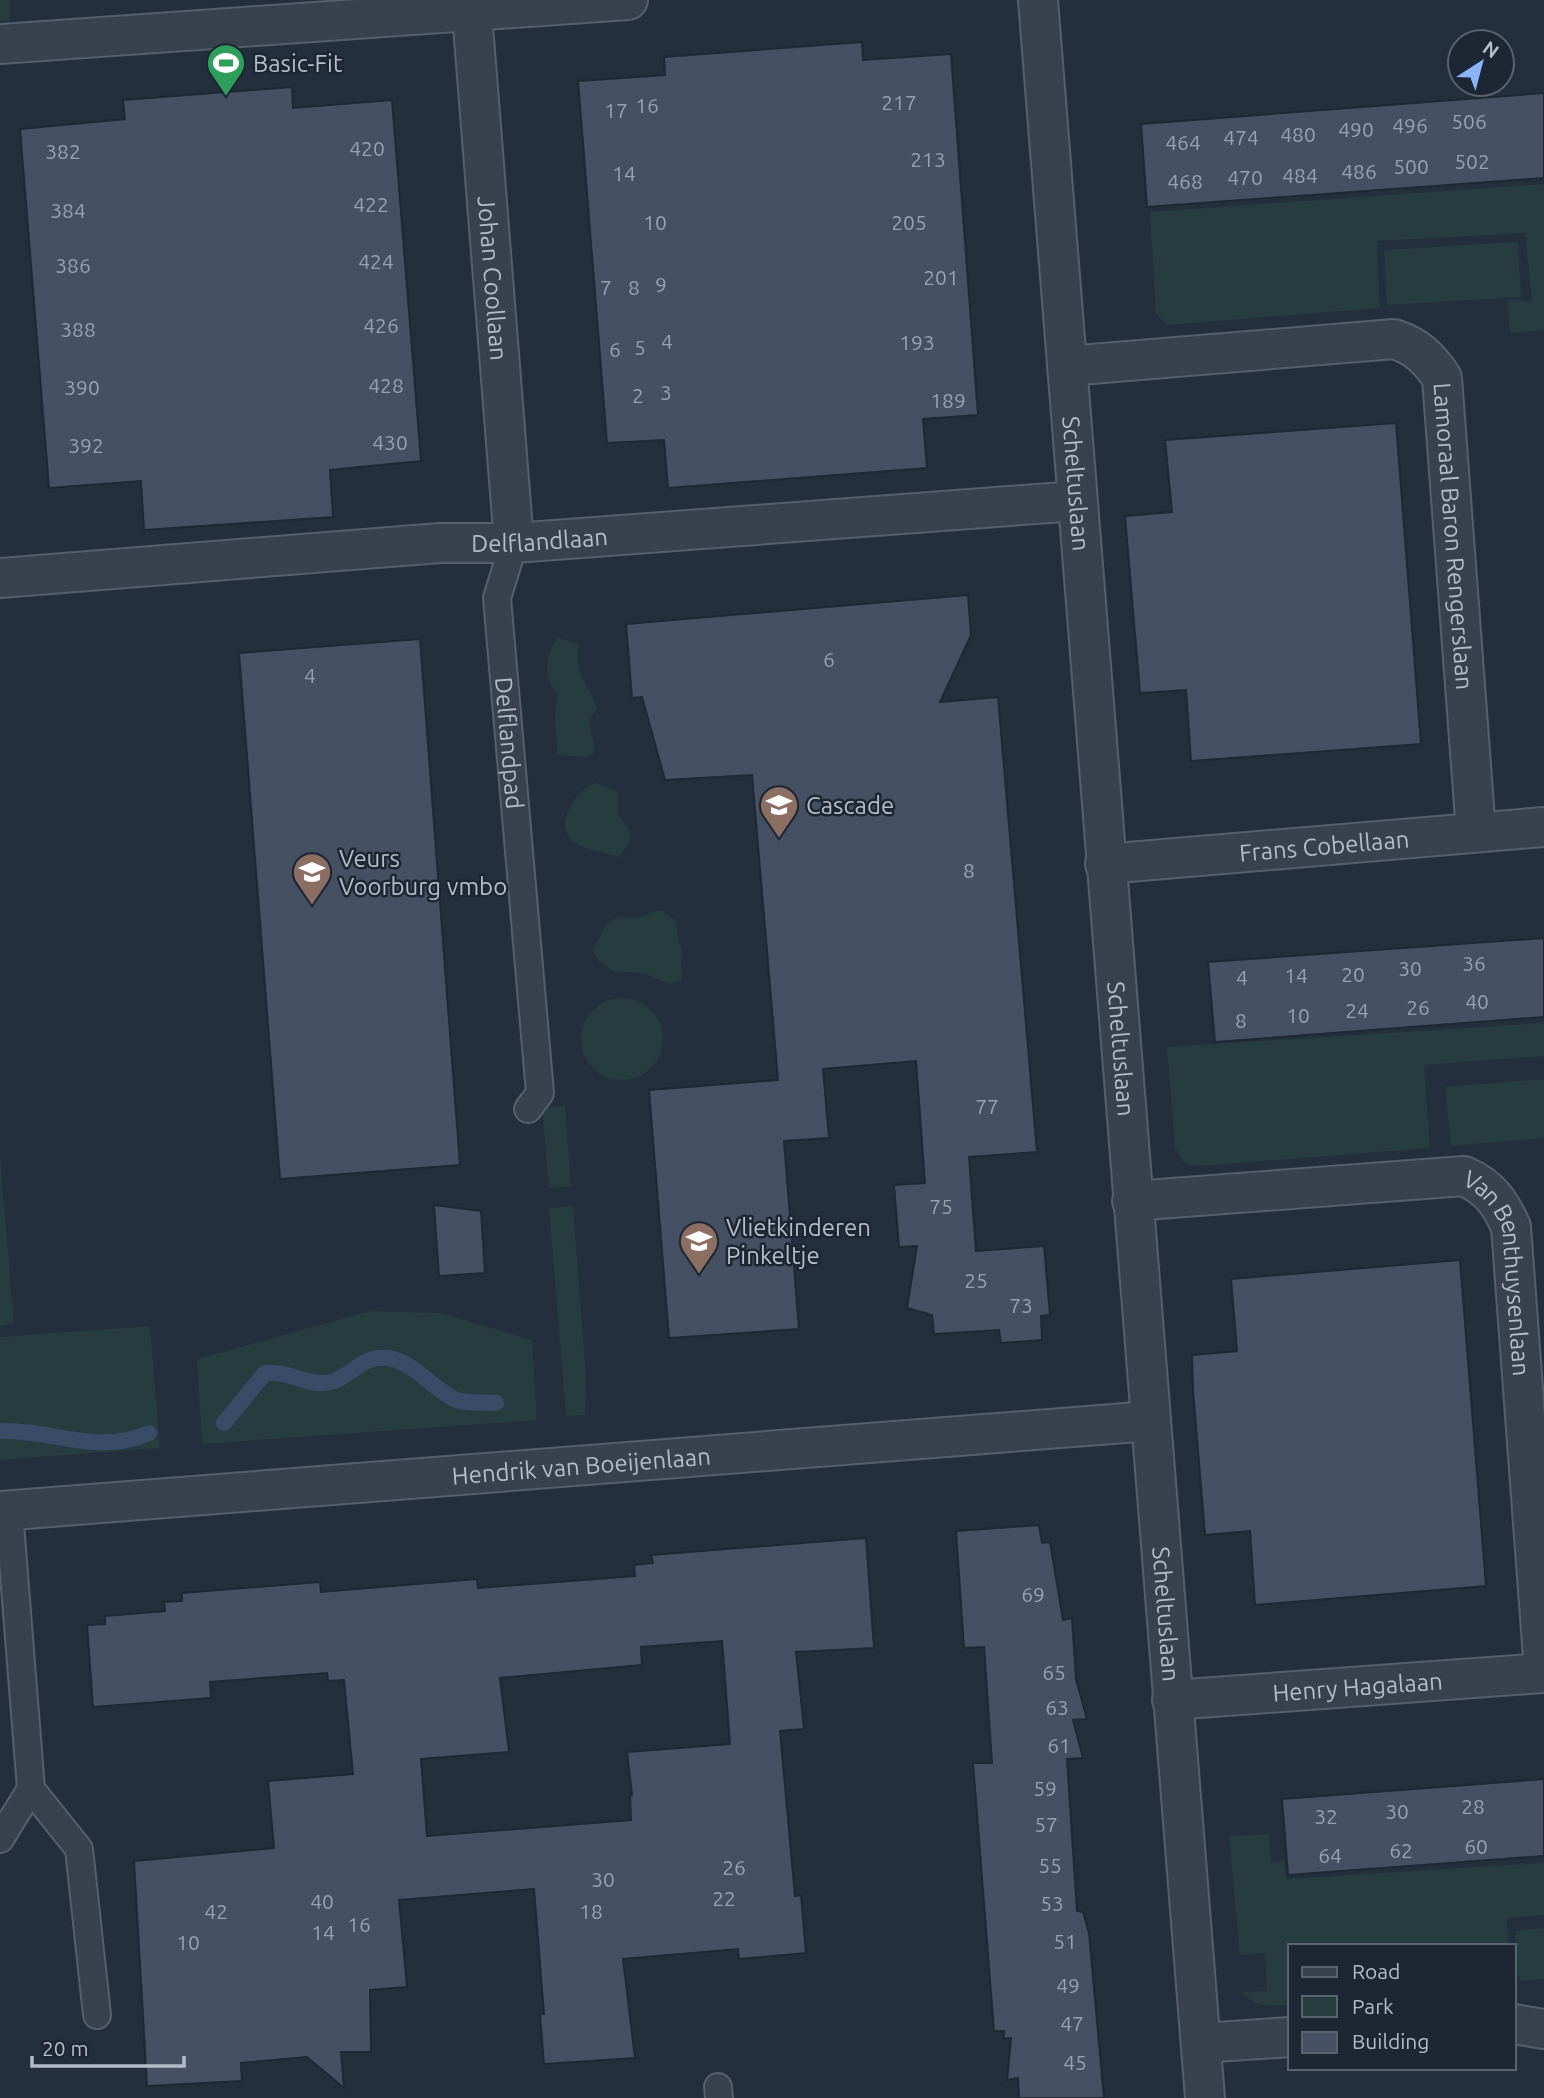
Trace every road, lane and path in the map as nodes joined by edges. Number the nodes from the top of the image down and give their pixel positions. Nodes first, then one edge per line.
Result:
1 (628, 0) edge
2 (1038, 0) edge
3 (472, 13) junction
4 (0, 44) edge
5 (1067, 366) junction
6 (1077, 501) junction
7 (514, 543) junction
8 (0, 578) edge
9 (1544, 827) edge
10 (1476, 832) junction
11 (1105, 864) junction
12 (528, 1109) dead end
13 (1132, 1201) junction
14 (1151, 1421) junction
15 (5, 1511) edge
16 (1544, 1672) edge
17 (1172, 1700) junction
18 (31, 1789) junction
19 (0, 1839) edge
20 (97, 2015) dead end
21 (1516, 2024) edge
22 (1544, 2029) edge
23 (1288, 2037) edge
24 (1201, 2043) junction
25 (1205, 2098) edge

1 - 3 street
2 - 5 street, Scheltuslaan
3 - 4 street
3 - 7 street, Johan Coollaan
5 - 6 street, Scheltuslaan
5 - 10 street, Lamoraal Baron Rengerslaan
6 - 7 street, Delflandlaan
6 - 11 street, Scheltuslaan
7 - 8 street, Delflandlaan
7 - 12 lane, Delflandpad
9 - 10 street, Frans Cobellaan
10 - 11 street, Frans Cobellaan
11 - 13 street, Scheltuslaan
13 - 14 street, Scheltuslaan
13 - 16 street, Van Benthuysenlaan
14 - 15 street, Hendrik van Boeijenlaan
14 - 17 street, Scheltuslaan
15 - 18 lane, Hendrik van Boeijenlaan
16 - 17 street, Henry Hagalaan
17 - 24 street, Scheltuslaan
18 - 19 lane
18 - 20 lane
21 - 22 street
23 - 24 street
24 - 25 street, Scheltuslaan

